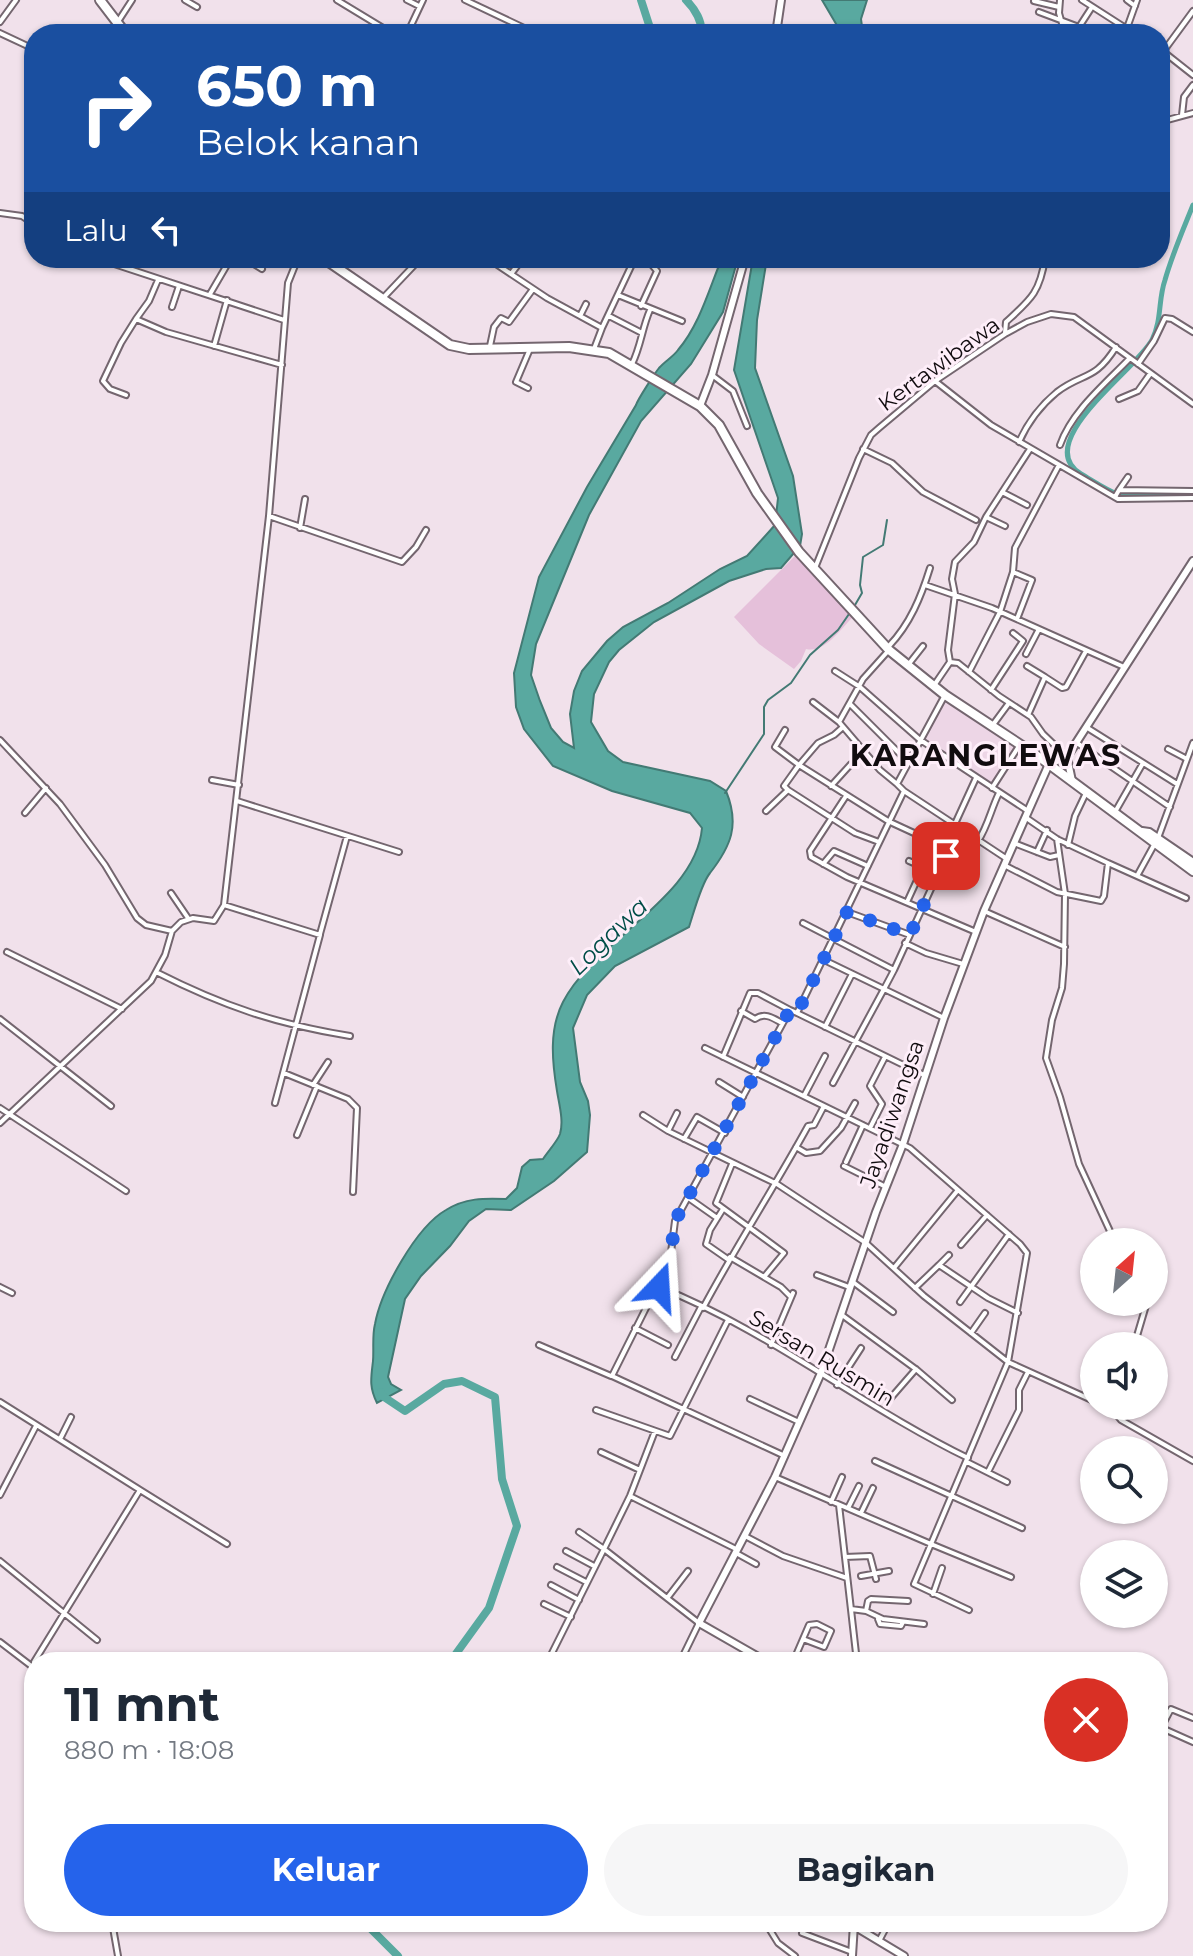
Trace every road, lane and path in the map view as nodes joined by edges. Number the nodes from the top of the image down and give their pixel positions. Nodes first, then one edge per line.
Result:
1 (16, 0) edge
2 (100, 0) edge
3 (132, 0) edge
4 (185, 0) edge
5 (337, 0) edge
6 (407, 0) edge
7 (423, 0) edge
8 (465, 0) edge
9 (781, 0) edge
10 (1060, 0) edge
11 (1082, 0) edge
12 (1127, 0) edge
13 (1034, 1) edge
14 (1136, 3) edge
15 (420, 6) junction
16 (197, 7) dead end
17 (1059, 7) junction
18 (1092, 7) junction
19 (1193, 11) edge
20 (1039, 12) dead end
21 (0, 22) edge
22 (117, 22) joint
23 (1064, 22) junction
24 (377, 24) edge
25 (412, 24) edge
26 (516, 24) edge
27 (777, 24) edge
28 (1071, 24) edge
29 (1083, 24) edge
30 (1120, 24) edge
31 (1128, 24) edge
32 (0, 33) edge
33 (1170, 40) edge
34 (24, 44) edge
35 (1170, 58) edge
36 (1193, 75) edge
37 (1193, 85) edge
38 (1182, 113) junction
39 (1193, 113) edge
40 (1170, 118) edge
41 (0, 213) edge
42 (24, 217) edge
43 (124, 268) edge
44 (225, 268) edge
45 (293, 268) edge
46 (337, 268) edge
47 (411, 268) edge
48 (502, 268) edge
49 (516, 268) edge
50 (629, 268) edge
51 (654, 268) edge
52 (742, 268) edge
53 (1042, 268) edge
54 (511, 274) junction
55 (158, 280) junction
56 (179, 286) junction
57 (533, 289) junction
58 (209, 294) junction
59 (618, 295) junction
60 (382, 299) junction
61 (227, 300) junction
62 (586, 304) dead end
63 (641, 306) junction
64 (172, 307) dead end
65 (650, 310) junction
66 (579, 316) junction
67 (608, 316) junction
68 (136, 319) junction
69 (284, 320) junction
70 (682, 321) dead end
71 (602, 328) junction
72 (1193, 332) edge
73 (642, 333) junction
74 (1005, 334) junction
75 (214, 346) junction
76 (531, 347) junction
77 (1117, 348) junction
78 (490, 349) junction
79 (594, 349) junction
80 (1134, 361) junction
81 (632, 364) junction
82 (282, 365) junction
83 (1150, 373) junction
84 (712, 375) junction
85 (935, 381) junction
86 (528, 388) dead end
87 (126, 395) dead end
88 (1119, 399) dead end
89 (1193, 404) edge
90 (700, 406) junction
91 (747, 426) dead end
92 (1019, 442) junction
93 (1060, 445) dead end
94 (863, 449) junction
95 (1030, 449) junction
96 (1059, 465) junction
97 (1128, 477) dead end
98 (1193, 491) edge
99 (1002, 492) junction
100 (1116, 494) junction
101 (1193, 498) edge
102 (305, 499) dead end
103 (1027, 505) dead end
104 (269, 516) junction
105 (986, 517) junction
106 (976, 520) dead end
107 (1005, 526) dead end
108 (300, 528) junction
109 (426, 530) dead end
110 (1193, 561) edge
111 (930, 568) dead end
112 (814, 570) junction
113 (1013, 572) junction
114 (925, 585) junction
115 (955, 594) junction
116 (1000, 612) junction
117 (1017, 619) junction
118 (1039, 629) junction
119 (1013, 633) dead end
120 (923, 646) dead end
121 (888, 649) junction
122 (1086, 650) junction
123 (1026, 654) dead end
124 (950, 662) junction
125 (908, 665) junction
126 (1027, 666) dead end
127 (1124, 667) junction
128 (835, 671) dead end
129 (969, 672) junction
130 (1045, 677) junction
131 (933, 686) junction
132 (860, 687) junction
133 (991, 690) junction
134 (945, 695) junction
135 (813, 702) dead end
136 (1009, 703) junction
137 (850, 704) junction
138 (1028, 715) junction
139 (841, 724) junction
140 (992, 726) junction
141 (1086, 727) junction
142 (785, 730) dead end
143 (919, 739) junction
144 (0, 740) edge
145 (1077, 743) junction
146 (1193, 743) edge
147 (1020, 745) junction
148 (1168, 749) dead end
149 (1067, 757) junction
150 (1187, 759) junction
151 (908, 762) junction
152 (1045, 762) junction
153 (1143, 763) junction
154 (851, 764) dead end
155 (799, 765) junction
156 (976, 778) junction
157 (212, 780) dead end
158 (1072, 781) junction
159 (1132, 781) junction
160 (897, 784) junction
161 (1177, 784) junction
162 (239, 785) junction
163 (831, 786) junction
164 (46, 788) junction
165 (992, 788) junction
166 (788, 790) junction
167 (904, 791) junction
168 (1086, 791) junction
169 (999, 793) junction
170 (846, 796) junction
171 (237, 801) junction
172 (1170, 807) junction
173 (766, 811) dead end
174 (1115, 812) junction
175 (25, 813) dead end
176 (1027, 814) junction
177 (831, 819) junction
178 (888, 821) junction
179 (952, 825) junction
180 (1047, 830) junction
181 (347, 836) junction
182 (924, 837) junction
183 (1057, 839) junction
184 (978, 841) junction
185 (1156, 842) junction
186 (879, 843) junction
187 (1014, 843) junction
188 (940, 845) junction
189 (1068, 845) junction
190 (399, 852) dead end
191 (1037, 852) junction
192 (917, 853) dead end
193 (1059, 855) junction
194 (909, 861) dead end
195 (1006, 862) junction
196 (1108, 863) junction
197 (1193, 863) edge
198 (823, 864) junction
199 (868, 866) junction
200 (1193, 871) edge
201 (1137, 876) junction
202 (861, 883) junction
203 (171, 893) dead end
204 (1062, 894) junction
205 (1186, 898) dead end
206 (907, 902) junction
207 (224, 905) junction
208 (923, 908) junction
209 (984, 911) junction
210 (847, 912) junction
211 (188, 918) junction
212 (803, 923) dead end
213 (172, 931) junction
214 (321, 932) junction
215 (329, 932) dead end
216 (976, 932) junction
217 (910, 935) junction
218 (834, 939) junction
219 (905, 943) junction
220 (1065, 947) junction
221 (7, 952) dead end
222 (823, 960) junction
223 (964, 965) junction
224 (894, 970) junction
225 (156, 972) junction
226 (852, 974) junction
227 (884, 989) junction
228 (122, 1009) junction
229 (790, 1010) junction
230 (741, 1011) junction
231 (797, 1013) junction
232 (944, 1018) junction
233 (0, 1019) edge
234 (783, 1024) junction
235 (296, 1027) junction
236 (825, 1027) junction
237 (350, 1036) dead end
238 (854, 1041) junction
239 (705, 1048) dead end
240 (825, 1056) dead end
241 (723, 1057) junction
242 (885, 1057) junction
243 (328, 1062) dead end
244 (59, 1065) junction
245 (756, 1072) junction
246 (284, 1073) junction
247 (924, 1075) junction
248 (719, 1082) dead end
249 (833, 1083) dead end
250 (315, 1086) junction
251 (804, 1096) junction
252 (743, 1097) junction
253 (275, 1103) dead end
254 (855, 1103) dead end
255 (111, 1106) dead end
256 (824, 1106) junction
257 (0, 1108) edge
258 (677, 1113) dead end
259 (9, 1114) junction
260 (643, 1115) dead end
261 (847, 1117) junction
262 (0, 1123) edge
263 (863, 1125) junction
264 (870, 1128) junction
265 (668, 1131) junction
266 (725, 1133) junction
267 (297, 1135) dead end
268 (684, 1139) junction
269 (903, 1144) junction
270 (796, 1147) junction
271 (713, 1154) junction
272 (732, 1164) junction
273 (777, 1184) junction
274 (888, 1188) junction
275 (958, 1190) junction
276 (126, 1191) dead end
277 (353, 1192) dead end
278 (689, 1198) junction
279 (723, 1209) junction
280 (987, 1215) junction
281 (717, 1218) junction
282 (749, 1226) junction
283 (1109, 1228) edge
284 (1009, 1234) junction
285 (866, 1243) junction
286 (961, 1245) dead end
287 (949, 1255) dead end
288 (730, 1259) junction
289 (939, 1265) junction
290 (894, 1268) junction
291 (817, 1275) dead end
292 (764, 1277) junction
293 (852, 1285) junction
294 (0, 1287) edge
295 (659, 1287) junction
296 (915, 1288) junction
297 (971, 1288) junction
298 (12, 1293) dead end
299 (960, 1302) dead end
300 (702, 1307) junction
301 (893, 1312) dead end
302 (985, 1313) dead end
303 (1018, 1313) junction
304 (842, 1315) junction
305 (728, 1320) junction
306 (635, 1328) junction
307 (971, 1333) junction
308 (539, 1345) dead end
309 (668, 1345) dead end
310 (771, 1345) junction
311 (861, 1348) dead end
312 (675, 1357) dead end
313 (1008, 1362) junction
314 (916, 1369) junction
315 (1028, 1372) junction
316 (821, 1373) junction
317 (612, 1376) junction
318 (837, 1385) junction
319 (1080, 1395) edge
320 (750, 1399) dead end
321 (889, 1400) dead end
322 (952, 1400) dead end
323 (0, 1402) edge
324 (684, 1409) junction
325 (596, 1410) dead end
326 (71, 1417) dead end
327 (1121, 1420) edge
328 (799, 1423) junction
329 (36, 1426) junction
330 (655, 1431) junction
331 (60, 1439) junction
332 (601, 1452) dead end
333 (785, 1456) junction
334 (968, 1460) junction
335 (875, 1461) dead end
336 (1193, 1461) edge
337 (640, 1470) junction
338 (988, 1472) junction
339 (775, 1477) junction
340 (842, 1477) dead end
341 (1007, 1482) dead end
342 (859, 1486) dead end
343 (873, 1488) dead end
344 (140, 1490) junction
345 (0, 1495) edge
346 (630, 1496) junction
347 (950, 1496) junction
348 (831, 1502) junction
349 (839, 1505) junction
350 (848, 1508) junction
351 (861, 1513) junction
352 (1022, 1528) dead end
353 (579, 1532) dead end
354 (743, 1535) junction
355 (227, 1544) dead end
356 (931, 1544) junction
357 (604, 1549) junction
358 (735, 1550) junction
359 (566, 1551) dead end
360 (845, 1557) junction
361 (0, 1561) edge
362 (756, 1564) dead end
363 (594, 1566) junction
364 (557, 1567) dead end
365 (942, 1568) dead end
366 (688, 1571) dead end
367 (889, 1571) dead end
368 (861, 1576) dead end
369 (875, 1576) junction
370 (1011, 1577) dead end
371 (848, 1578) junction
372 (586, 1582) junction
373 (551, 1585) dead end
374 (933, 1594) junction
375 (668, 1597) junction
376 (579, 1600) junction
377 (908, 1601) dead end
378 (544, 1604) dead end
379 (851, 1609) junction
380 (969, 1610) dead end
381 (866, 1611) junction
382 (64, 1612) junction
383 (571, 1617) junction
384 (699, 1623) junction
385 (924, 1624) dead end
386 (803, 1639) junction
387 (97, 1640) dead end
388 (0, 1642) edge
389 (41, 1652) edge
390 (553, 1652) edge
391 (685, 1652) edge
392 (750, 1652) edge
393 (797, 1652) edge
394 (856, 1652) edge
395 (24, 1658) edge
396 (1168, 1715) edge
397 (1193, 1718) edge
398 (1168, 1731) edge
399 (1193, 1742) edge
400 (114, 1932) edge
401 (771, 1932) edge
402 (853, 1932) edge
403 (866, 1932) edge
404 (884, 1932) edge
405 (802, 1933) dead end
406 (879, 1941) junction
407 (852, 1954) edge
408 (118, 1956) edge
409 (795, 1956) edge
410 (904, 1956) edge

1 - 21 street
2 - 22 highway
3 - 22 street
4 - 16 street
5 - 24 street
6 - 15 street
7 - 15 street
8 - 26 street
9 - 27 street
10 - 17 street
11 - 18 street
12 - 14 street
13 - 17 street
14 - 31 street
15 - 25 street
17 - 23 street
18 - 29 street
18 - 30 street
19 - 33 street
20 - 23 street
23 - 28 street
32 - 34 street
35 - 36 street
37 - 38 street
38 - 39 street
38 - 40 street
41 - 42 street
43 - 55 street
44 - 58 street
45 - 69 street
46 - 60 highway
47 - 60 street
48 - 54 street
49 - 54 street
50 - 59 street
51 - 63 street
52 - 84 street
53 - 74 street
54 - 57 street
55 - 56 street
55 - 68 street
56 - 58 street
56 - 64 street
57 - 66 street
57 - 78 street
58 - 61 street
59 - 63 street
59 - 67 street
60 - 78 highway
61 - 69 street
61 - 75 street
62 - 66 street
63 - 65 street
65 - 70 street
65 - 73 street
66 - 71 street
67 - 71 street
67 - 73 street
68 - 75 street
68 - 87 street
69 - 82 street
71 - 79 street
72 - 80 street
73 - 81 street
74 - 77 street, Kertawibawa
74 - 85 street, Kertawibawa
75 - 82 street
76 - 78 highway
76 - 79 highway
76 - 86 street
77 - 80 street, Kertawibawa
77 - 92 street
79 - 81 highway
80 - 83 street, Kertawibawa
80 - 93 street
81 - 90 highway
82 - 104 street
83 - 88 street
83 - 89 street, Kertawibawa
84 - 90 street
84 - 91 street
85 - 92 street
85 - 94 street, Kertawibawa
90 - 112 highway
92 - 95 street
94 - 106 street
94 - 112 street, Kertawibawa
95 - 96 street
95 - 99 street
96 - 100 street
96 - 113 street
97 - 100 street
98 - 100 street
99 - 103 street
99 - 105 street
100 - 101 street
102 - 108 street
104 - 108 street
104 - 162 street
105 - 107 street
105 - 115 street
108 - 109 street
110 - 127 street
111 - 114 street
112 - 121 highway
113 - 116 street
113 - 117 street
114 - 115 street
114 - 121 street
115 - 116 street
115 - 124 street
116 - 117 street
116 - 129 street
117 - 118 street
118 - 122 street
118 - 123 street
119 - 133 street
120 - 125 street
121 - 125 highway
121 - 132 street
122 - 127 street
122 - 130 street
124 - 129 street
124 - 131 street
125 - 131 highway
126 - 130 street
127 - 141 street
128 - 132 street
129 - 133 street
130 - 138 street
131 - 134 highway
132 - 137 street
132 - 143 street
133 - 136 street
134 - 140 highway
134 - 143 street
135 - 139 street
136 - 138 street
136 - 140 street
137 - 139 street
137 - 151 street
138 - 149 street
139 - 155 street
139 - 160 street
140 - 147 highway
141 - 145 street
141 - 153 street
142 - 155 street
143 - 151 street
143 - 156 street
144 - 164 street
145 - 149 street
145 - 159 street
146 - 150 street
147 - 152 highway
147 - 165 street
148 - 150 street
149 - 152 street
149 - 158 street
150 - 161 street
151 - 160 street
152 - 158 highway
152 - 176 street, Jayadiwangsa
153 - 159 street
153 - 161 street
154 - 163 street
155 - 163 street
155 - 166 street
156 - 165 street
156 - 179 street
157 - 162 street
158 - 168 highway
159 - 172 street
159 - 174 street
160 - 167 street
161 - 172 street
162 - 171 street
163 - 170 street
164 - 175 street
164 - 213 street
165 - 169 street
166 - 173 street
166 - 177 street
167 - 178 street
167 - 179 street
168 - 174 highway
168 - 189 street
169 - 176 street
169 - 184 street
170 - 177 street
170 - 178 street
171 - 181 street
171 - 207 street
172 - 185 street
174 - 185 highway
176 - 180 street
176 - 187 street, Jayadiwangsa
177 - 186 street
177 - 198 street
178 - 182 street
178 - 186 street
179 - 184 street
179 - 188 street
180 - 183 street
180 - 191 street
181 - 190 street
181 - 214 street
182 - 188 street
182 - 192 street
183 - 189 street
183 - 193 street
184 - 195 street
185 - 197 highway
185 - 200 highway
185 - 201 street
186 - 199 street
187 - 191 street
187 - 195 street, Jayadiwangsa
188 - 208 street
189 - 196 street
191 - 193 street
193 - 204 street
194 - 206 street
195 - 204 street
195 - 209 street, Jayadiwangsa
196 - 201 street
196 - 204 street
198 - 199 street
198 - 202 street
199 - 202 street
201 - 205 street
202 - 206 street
202 - 210 street
203 - 211 street
204 - 220 street
206 - 208 street
207 - 211 street
207 - 214 street
208 - 216 street
208 - 217 street
209 - 216 street, Jayadiwangsa
209 - 220 street
210 - 217 street
210 - 218 street
211 - 213 street
212 - 218 street
213 - 225 street
214 - 215 street
214 - 235 street
216 - 223 street, Jayadiwangsa
217 - 219 street
218 - 222 street
218 - 224 street
219 - 223 street
219 - 224 street
220 - 283 street
221 - 228 street
222 - 226 street
222 - 231 street
223 - 232 street, Jayadiwangsa
224 - 227 street
225 - 228 street
225 - 235 street
226 - 227 street
226 - 236 street
227 - 232 street
227 - 238 street
228 - 244 street
229 - 230 street
229 - 231 street
229 - 234 street
230 - 234 street
230 - 241 street
231 - 236 street
232 - 247 street, Jayadiwangsa
233 - 244 street
234 - 245 street
235 - 237 street
235 - 246 street
236 - 238 street
238 - 242 street
238 - 249 street
239 - 241 street
240 - 251 street
241 - 245 street
242 - 247 street
242 - 264 street
243 - 250 street
244 - 255 street
244 - 259 street
245 - 251 street
245 - 252 street
246 - 250 street
246 - 253 street
247 - 269 street, Jayadiwangsa
248 - 252 street
250 - 267 street
250 - 277 street
251 - 256 street
252 - 266 street
254 - 261 street
256 - 261 street
256 - 270 street
257 - 259 street
258 - 265 street
259 - 262 street
259 - 276 street
260 - 265 street
261 - 263 street
261 - 270 street
263 - 264 street
263 - 274 street
264 - 269 street
265 - 268 street
266 - 268 street
266 - 271 street
268 - 271 street
269 - 274 street, Jayadiwangsa
269 - 275 street
270 - 273 street
271 - 272 street
271 - 278 street
272 - 273 street
272 - 279 street
273 - 282 street
273 - 285 street
274 - 285 street, Jayadiwangsa
275 - 280 street
275 - 290 street
278 - 281 street
278 - 295 street
279 - 281 street
279 - 282 street
280 - 284 street
280 - 286 street
281 - 288 street
282 - 288 street
282 - 292 street
284 - 297 street
284 - 303 street
285 - 290 street
285 - 293 street, Jayadiwangsa
287 - 289 street
288 - 292 street
288 - 300 street
289 - 296 street
289 - 297 street
290 - 296 street
291 - 293 street
292 - 310 street
293 - 301 street
293 - 304 street, Jayadiwangsa
294 - 298 street
295 - 300 street, Sersan Rusmin
295 - 306 street
296 - 307 street
297 - 299 street
297 - 303 street
300 - 305 street, Sersan Rusmin
300 - 312 street
302 - 307 street
303 - 313 street
304 - 314 street
304 - 316 street, Jayadiwangsa
305 - 310 street, Sersan Rusmin
305 - 324 street
306 - 309 street
306 - 317 street
307 - 313 street
308 - 317 street
310 - 316 street, Sersan Rusmin
311 - 318 street
313 - 315 street
313 - 334 street
314 - 321 street
314 - 322 street
315 - 319 street
315 - 338 street
316 - 318 street, Sersan Rusmin
316 - 328 street, Jayadiwangsa
317 - 324 street
318 - 334 street, Sersan Rusmin
320 - 328 street
323 - 329 street
324 - 330 street
324 - 333 street
325 - 330 street
326 - 331 street
327 - 336 street
328 - 333 street, Jayadiwangsa
329 - 331 street
329 - 345 street
330 - 337 street
331 - 344 street
332 - 337 street
333 - 339 street, Jayadiwangsa
334 - 338 street, Sersan Rusmin
334 - 347 street
335 - 347 street
337 - 346 street
338 - 341 street, Sersan Rusmin
339 - 348 street
339 - 354 street, Jayadiwangsa
340 - 348 street
342 - 350 street
343 - 351 street
344 - 355 street
344 - 382 street
346 - 357 street
346 - 358 street
347 - 352 street
347 - 356 street
348 - 349 street
349 - 350 street
349 - 360 street
350 - 351 street
351 - 356 street
353 - 357 street
354 - 358 street, Jayadiwangsa
354 - 371 street
356 - 370 street
356 - 374 street
357 - 363 street
357 - 375 street
358 - 362 street
358 - 384 street, Jayadiwangsa
359 - 363 street
360 - 369 street
360 - 371 street
361 - 382 street
363 - 372 street
364 - 372 street
365 - 374 street
366 - 375 street
367 - 369 street
368 - 369 street
371 - 379 street
372 - 376 street
373 - 376 street
374 - 380 street
375 - 384 street
376 - 383 street
377 - 381 street
378 - 383 street
379 - 381 street
379 - 394 street
381 - 385 street
382 - 387 street
382 - 389 street
383 - 390 street
384 - 391 street
384 - 392 street
386 - 386 street
386 - 393 street
388 - 395 street
396 - 397 street
398 - 399 street
400 - 408 street
401 - 409 street
402 - 407 street
403 - 406 street
404 - 406 street
405 - 407 street
406 - 410 street

